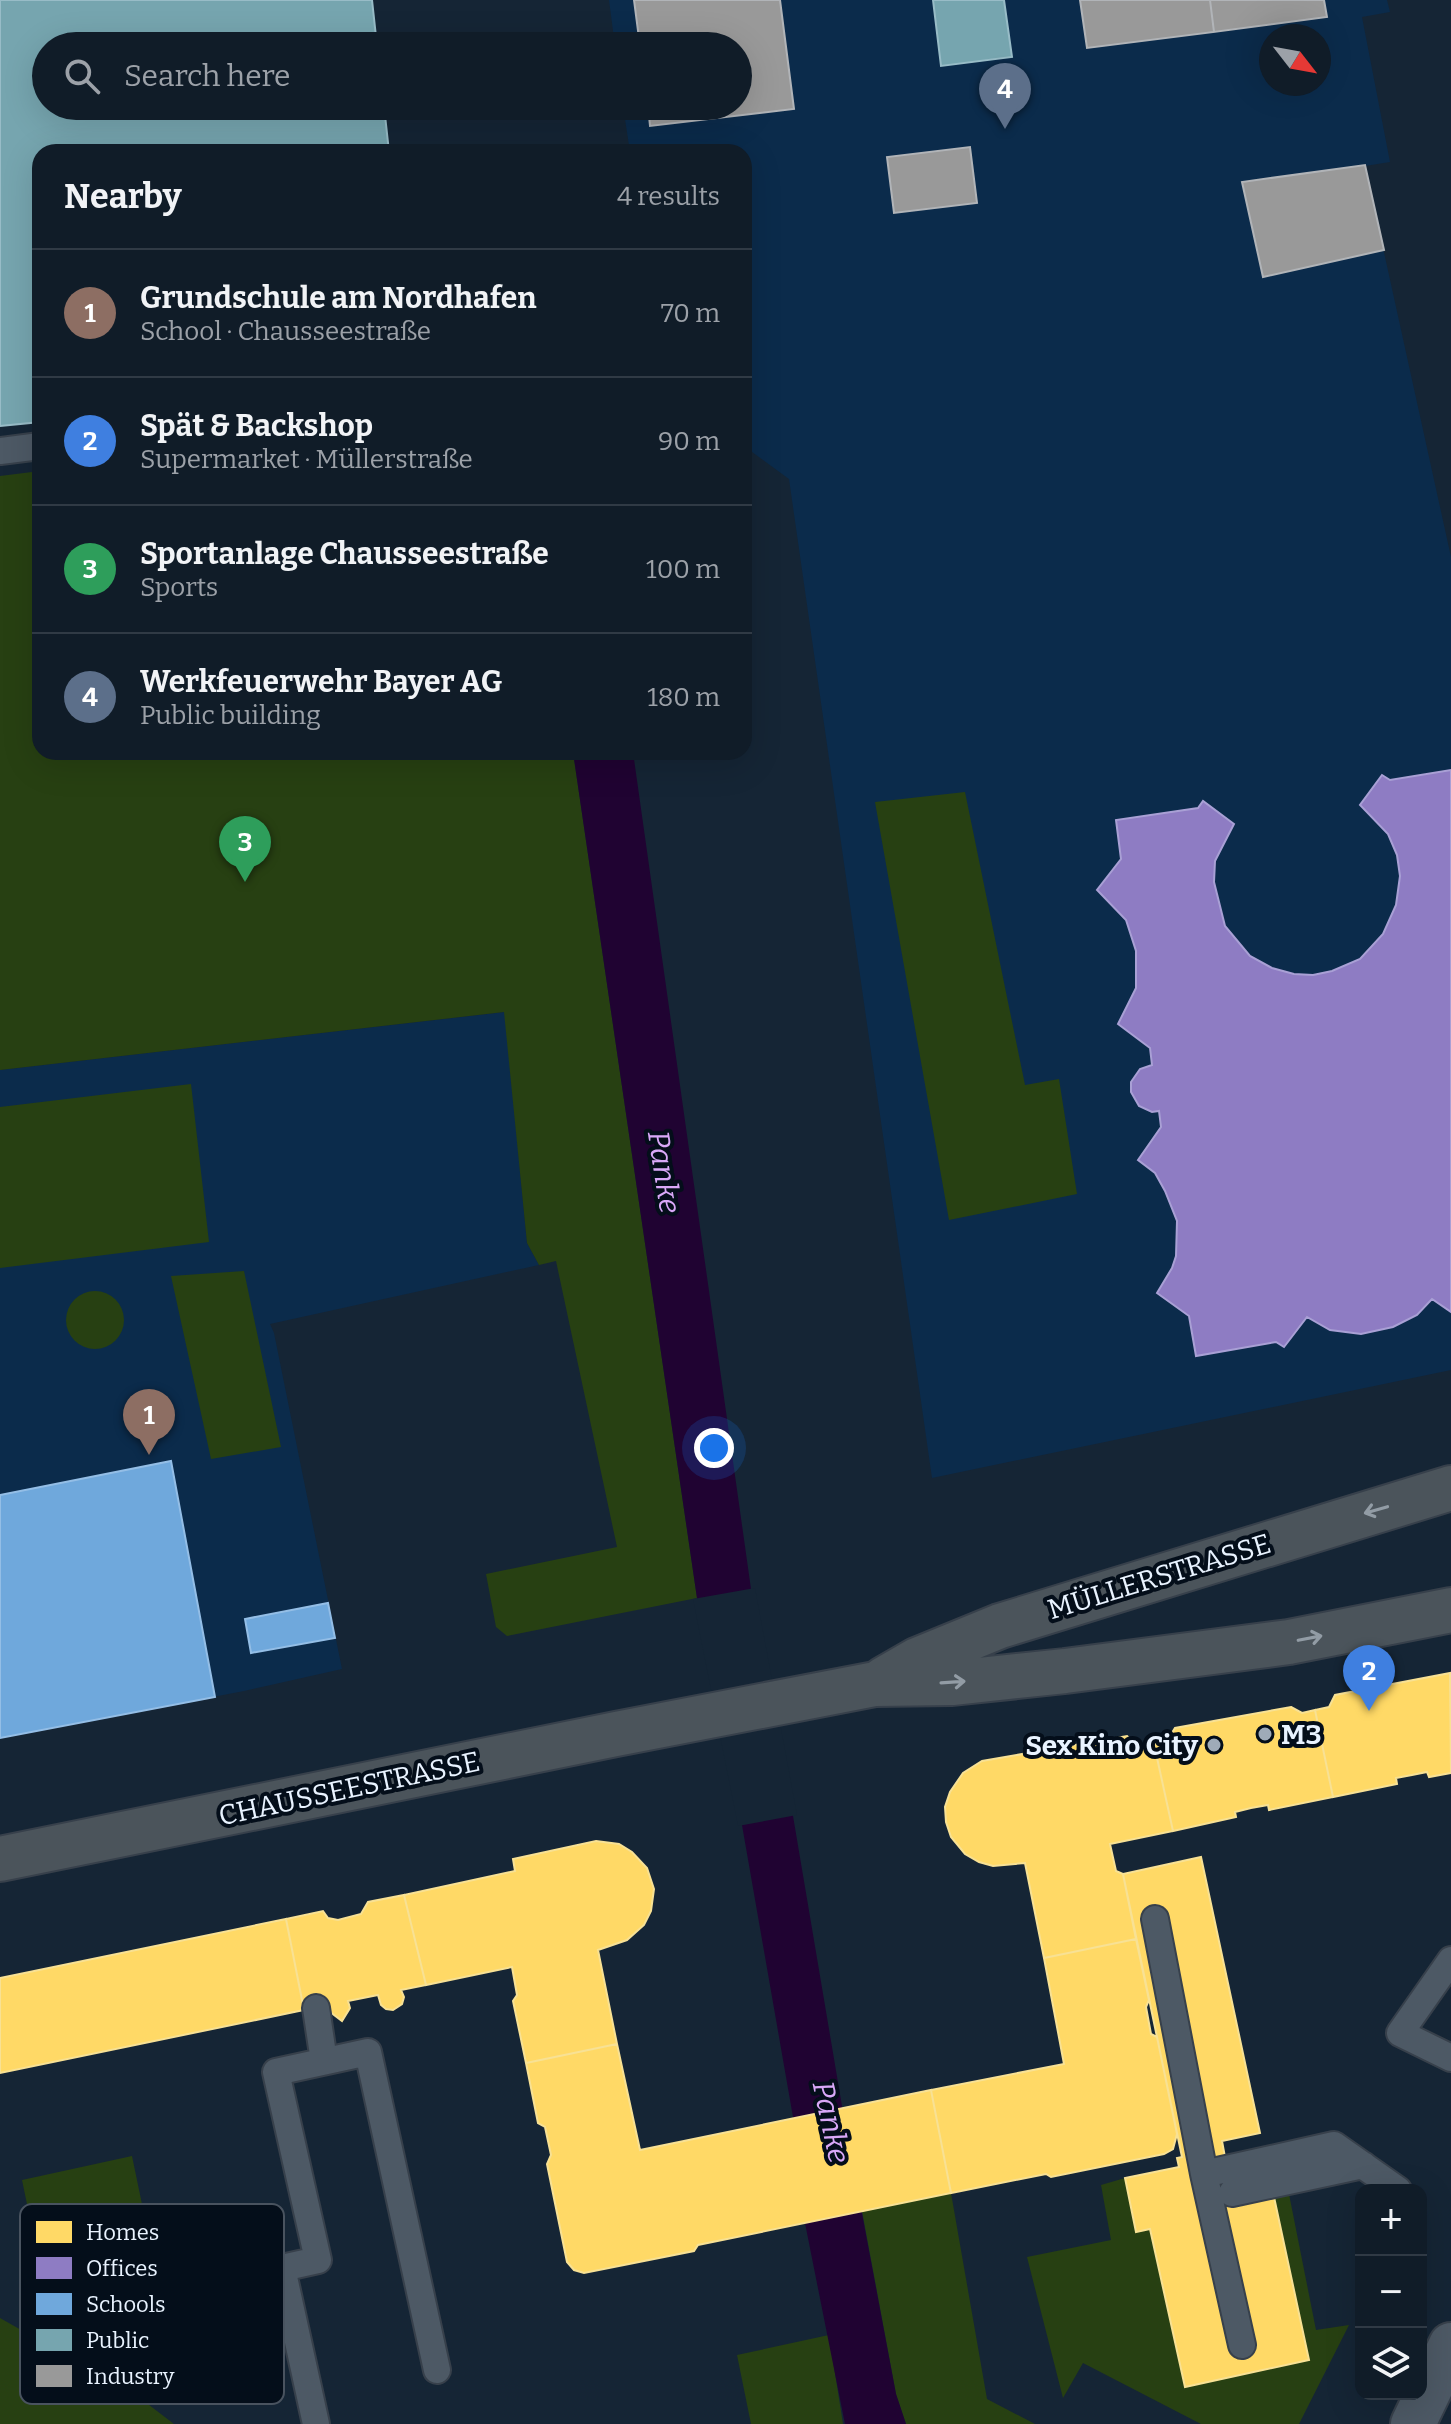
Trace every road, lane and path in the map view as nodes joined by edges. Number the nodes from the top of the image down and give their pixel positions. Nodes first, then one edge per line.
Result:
1 (32, 447) edge
2 (0, 451) edge
3 (1451, 1488) edge
4 (1451, 1610) edge
5 (875, 1684) junction
6 (742, 1710) joint
7 (0, 1859) edge
8 (1155, 1919) dead end
9 (1451, 1960) edge
10 (316, 2008) dead end
11 (1451, 2058) edge
12 (324, 2061) junction
13 (1363, 2165) junction
14 (1204, 2174) junction
15 (1390, 2184) edge
16 (1232, 2193) dead end
17 (284, 2268) edge
18 (284, 2277) edge
19 (1242, 2345) dead end
20 (1451, 2345) edge
21 (437, 2370) dead end
22 (316, 2424) edge
23 (1413, 2424) edge

1 - 2 lane
3 -> 5 main road, MÜLLERSTRASSE
5 -> 4 main road, MÜLLERSTRASSE
5 - 6 main road, MÜLLERSTRASSE
6 - 7 main road, CHAUSSEESTRASSE
8 - 14 lane
9 - 11 lane
10 - 12 lane
12 - 17 lane
12 - 21 lane
13 - 14 lane
13 - 15 lane
13 - 16 lane
14 - 19 lane
18 - 22 lane
20 - 23 street

